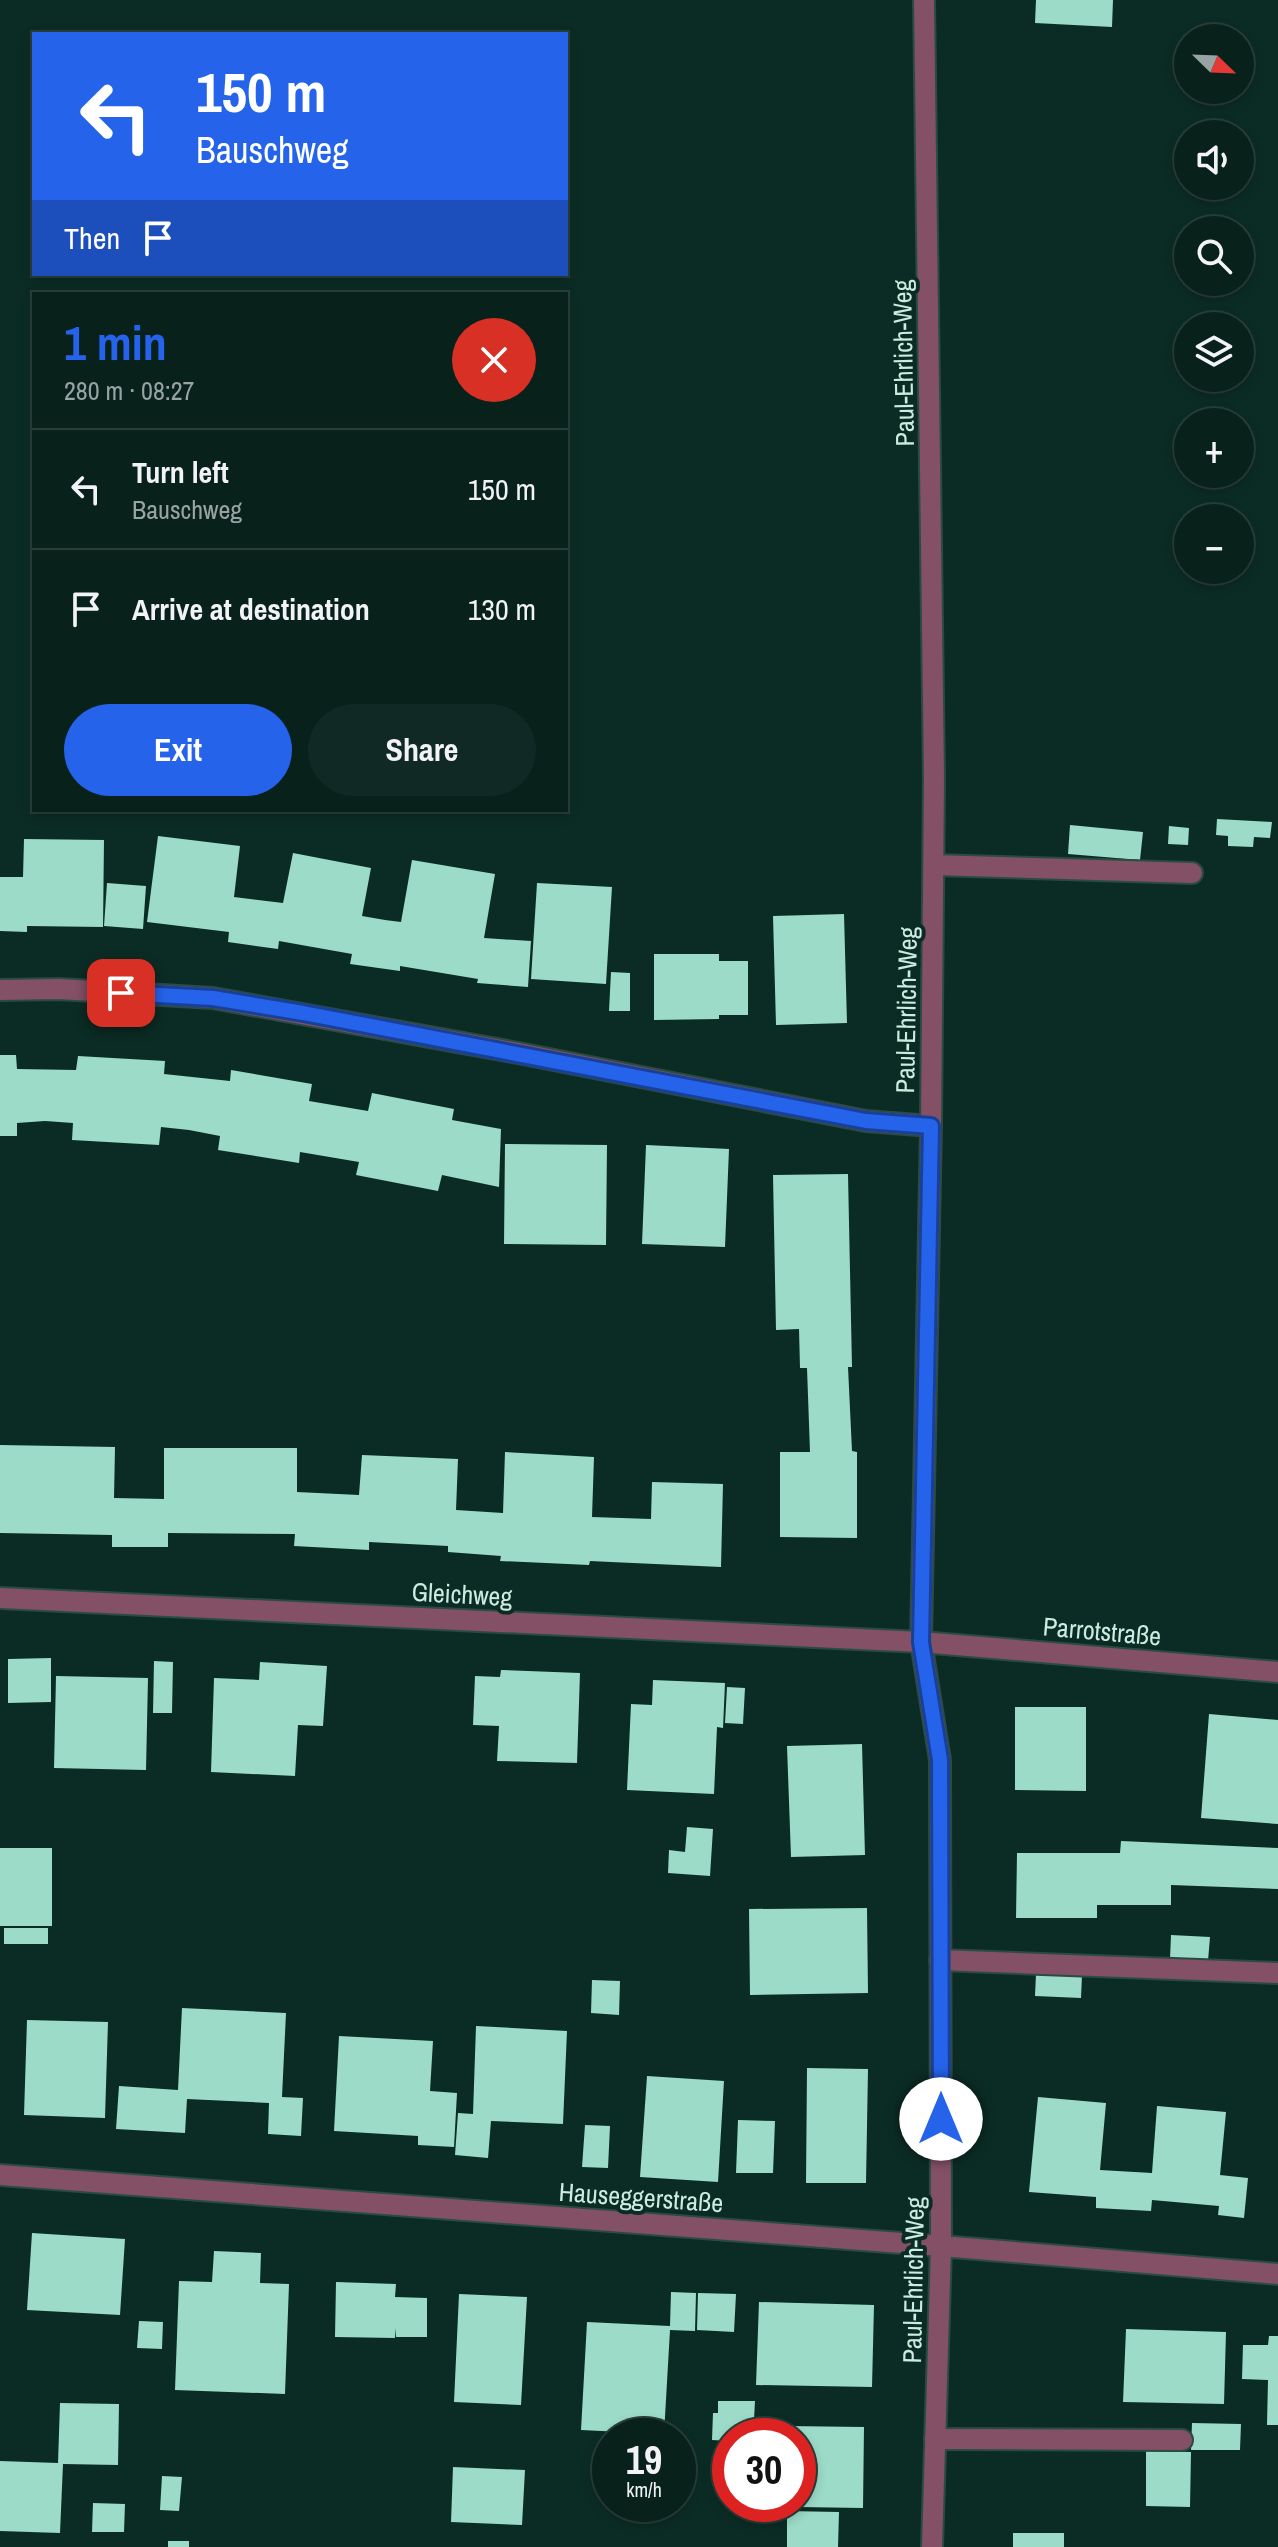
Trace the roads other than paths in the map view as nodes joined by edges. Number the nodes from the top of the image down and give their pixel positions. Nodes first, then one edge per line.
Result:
1 (924, 0) edge
2 (934, 865) junction
3 (1192, 873) dead end
4 (0, 990) edge
5 (931, 1126) junction
6 (0, 1598) edge
7 (921, 1642) junction
8 (1278, 1672) edge
9 (940, 1960) junction
10 (1278, 1973) edge
11 (0, 2175) edge
12 (941, 2246) junction
13 (1278, 2274) edge
14 (935, 2439) junction
15 (1182, 2440) dead end
16 (932, 2547) edge

1 - 2 street, Paul-Ehrlich-Weg
2 - 3 street
2 - 5 street, Paul-Ehrlich-Weg
4 - 5 street
5 - 7 street, Paul-Ehrlich-Weg
6 - 7 street, Gleichweg
7 - 8 street, Parrotstraße
7 - 9 street, Paul-Ehrlich-Weg
9 - 10 street
9 - 12 street, Paul-Ehrlich-Weg
11 - 12 street, Hauseggerstraße
12 - 13 street, Hauseggerstraße
12 - 14 street, Paul-Ehrlich-Weg
14 - 15 street
14 - 16 street, Paul-Ehrlich-Weg

